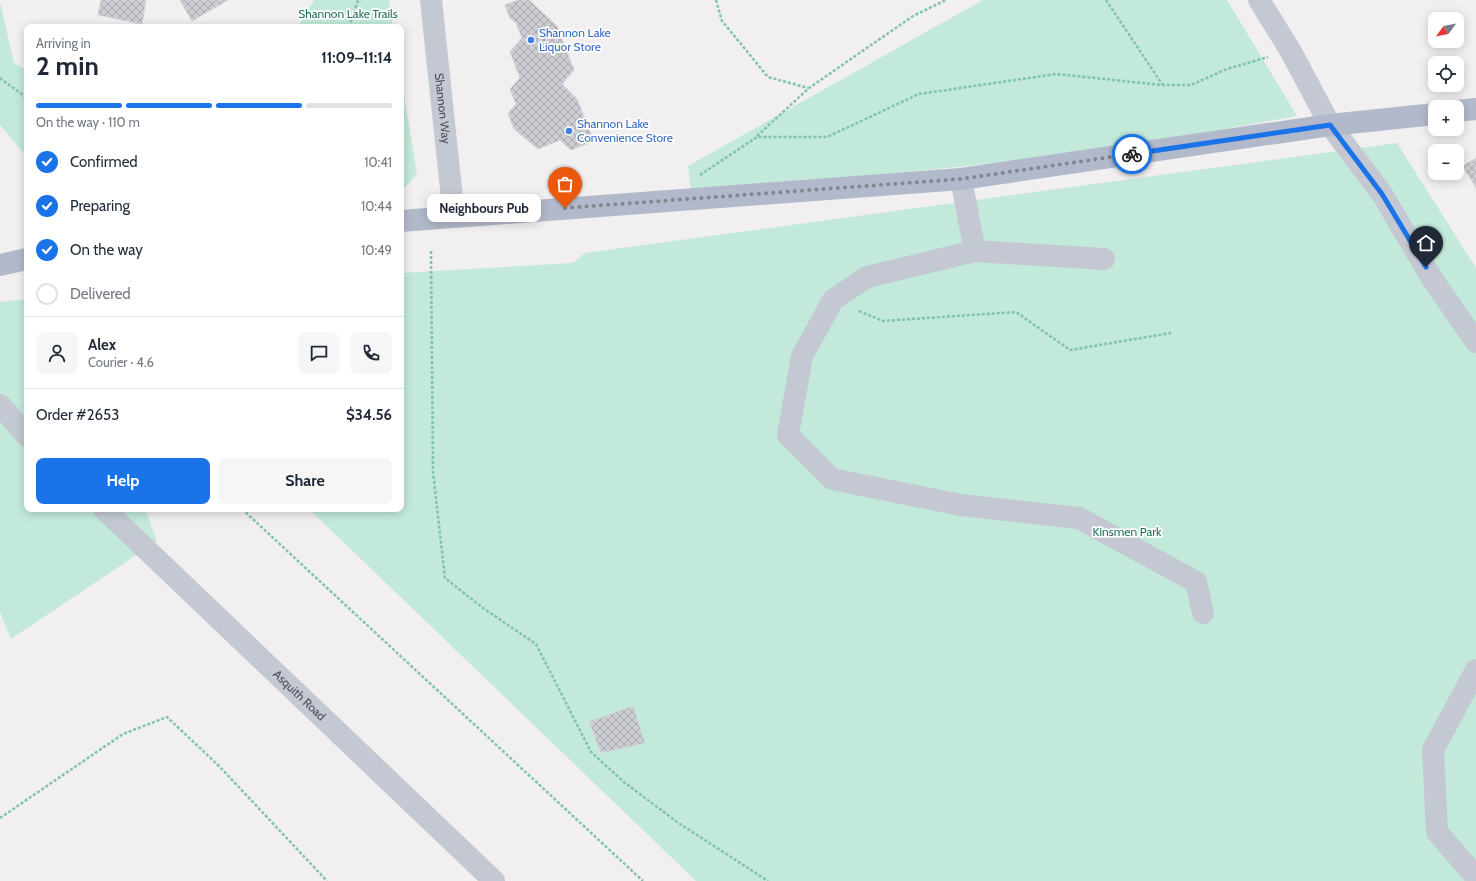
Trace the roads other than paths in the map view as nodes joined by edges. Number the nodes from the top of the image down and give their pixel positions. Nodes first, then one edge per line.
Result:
1 (431, 0) edge
2 (1259, 0) edge
3 (1428, 115) edge
4 (1330, 125) junction
5 (961, 179) junction
6 (454, 217) junction
7 (404, 221) edge
8 (975, 251) junction
9 (24, 260) edge
10 (1104, 260) dead end
11 (0, 265) edge
12 (1476, 342) edge
13 (0, 405) edge
14 (24, 433) edge
15 (107, 512) edge
16 (1203, 613) dead end
17 (1476, 670) edge
18 (1476, 877) edge
19 (494, 881) edge

1 - 6 street, Shannon Way
2 - 4 street
3 - 4 main road
4 - 5 main road
4 - 12 street
5 - 6 main road
5 - 8 street
6 - 7 main road
8 - 10 street
8 - 16 street
9 - 11 main road
13 - 14 street
15 - 19 street, Asquith Road
17 - 18 street

